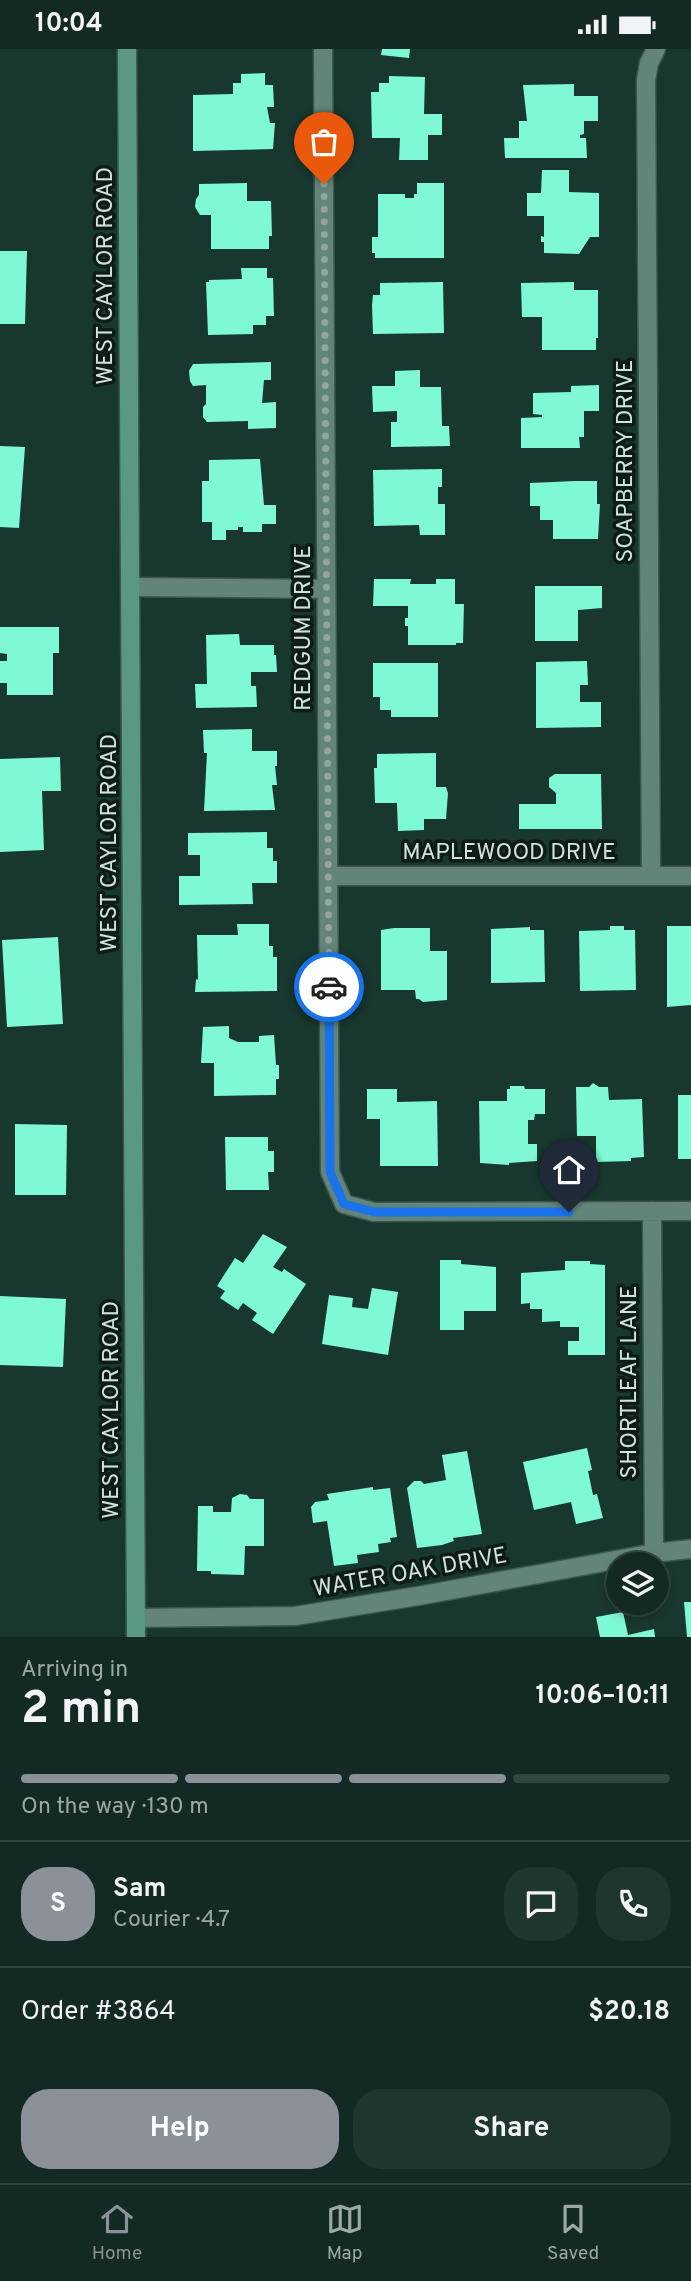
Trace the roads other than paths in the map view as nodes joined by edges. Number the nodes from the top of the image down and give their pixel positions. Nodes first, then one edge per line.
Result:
1 (127, 49) edge
2 (323, 49) edge
3 (656, 49) edge
4 (131, 587) junction
5 (326, 589) junction
6 (328, 876) junction
7 (651, 876) junction
8 (691, 876) edge
9 (691, 1211) edge
10 (652, 1212) junction
11 (691, 1549) edge
12 (654, 1552) edge
13 (663, 1552) edge
14 (606, 1562) edge
15 (136, 1618) junction
16 (136, 1637) edge

1 - 4 street, WEST CAYLOR ROAD
2 - 5 street, REDGUM DRIVE
3 - 7 street, SOAPBERRY DRIVE
4 - 5 street
4 - 15 street, WEST CAYLOR ROAD
5 - 6 street, REDGUM DRIVE
6 - 7 street, MAPLEWOOD DRIVE
6 - 10 street, REDGUM DRIVE
7 - 8 street, MAPLEWOOD DRIVE
9 - 10 street
10 - 12 street, SHORTLEAF LANE
11 - 13 street, WATER OAK DRIVE
14 - 15 street, WATER OAK DRIVE
15 - 16 street, WEST CAYLOR ROAD

